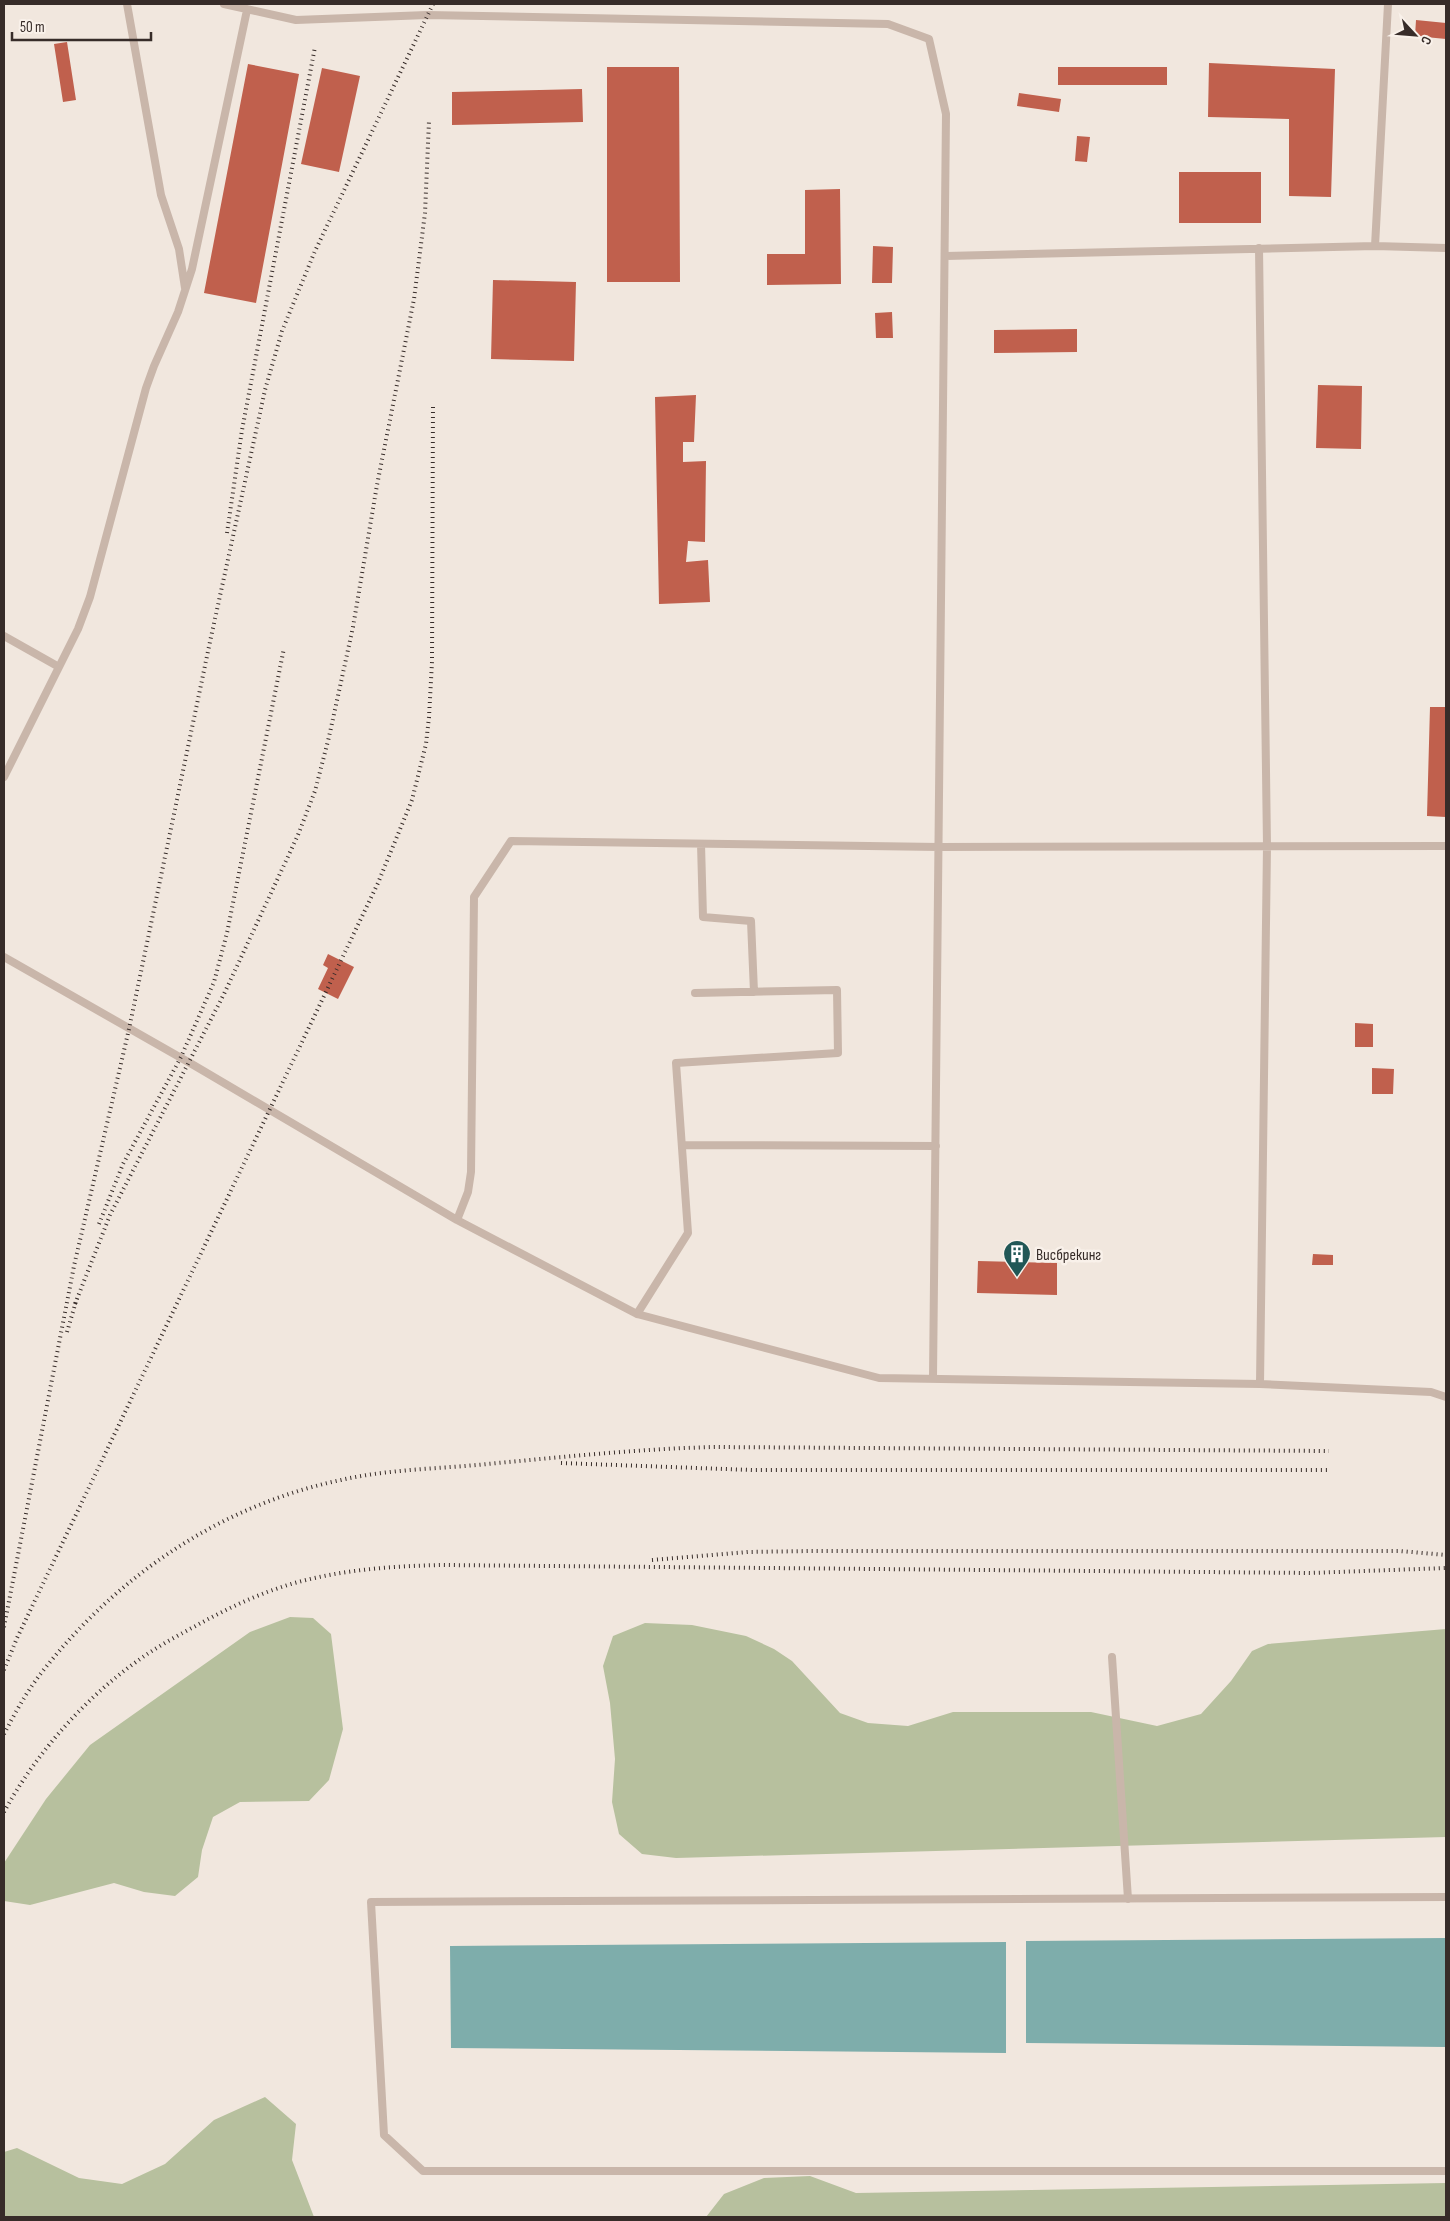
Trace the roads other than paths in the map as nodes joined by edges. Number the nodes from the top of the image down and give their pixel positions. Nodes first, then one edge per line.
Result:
1 (127, 4) edge
2 (224, 4) edge
3 (1388, 4) edge
4 (247, 10) junction
5 (1375, 246) junction
6 (1259, 248) junction
7 (1446, 248) edge
8 (946, 256) junction
9 (185, 293) junction
10 (4, 636) edge
11 (59, 667) junction
12 (4, 777) edge
13 (701, 844) junction
14 (1266, 846) junction
15 (1446, 846) edge
16 (939, 847) junction
17 (4, 957) edge
18 (754, 992) junction
19 (696, 993) dead end
20 (682, 1144) junction
21 (936, 1146) junction
22 (457, 1220) junction
23 (637, 1314) junction
24 (933, 1378) junction
25 (1260, 1384) junction
26 (1446, 1398) edge
27 (1112, 1657) dead end
28 (1446, 1897) edge
29 (1128, 1898) junction
30 (1446, 2171) edge

1 - 9 lane
2 - 4 lane
3 - 5 lane
4 - 8 lane
4 - 9 lane
5 - 6 lane
5 - 7 lane
6 - 8 lane
6 - 14 lane
8 - 16 lane
9 - 11 lane
10 - 11 lane
11 - 12 lane
13 - 16 lane
13 - 18 lane
13 - 22 lane
14 - 15 lane
14 - 16 lane
14 - 25 lane
16 - 21 lane
17 - 22 lane
18 - 19 lane
18 - 20 lane
20 - 21 lane
20 - 23 lane
21 - 24 lane
22 - 23 lane
23 - 24 lane
24 - 25 lane
25 - 26 lane
27 - 29 lane
28 - 29 lane
29 - 30 lane

